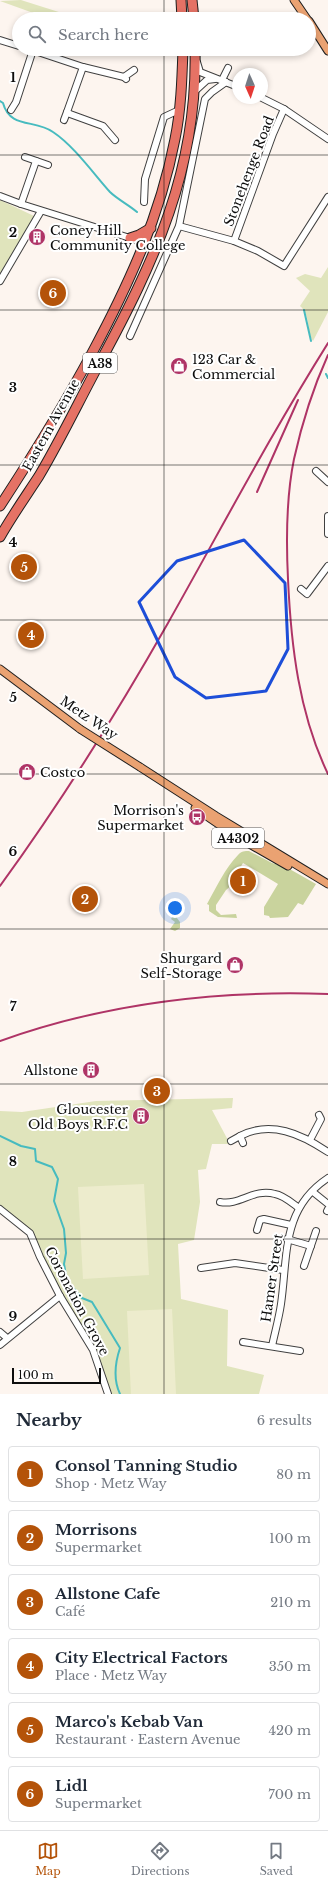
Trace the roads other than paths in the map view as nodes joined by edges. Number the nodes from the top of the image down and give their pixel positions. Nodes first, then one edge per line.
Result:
1 (181, 0) edge
2 (192, 0) edge
3 (294, 0) edge
4 (182, 12) edge
5 (193, 12) edge
6 (302, 12) edge
7 (316, 32) edge
8 (0, 40) edge
9 (12, 44) edge
10 (328, 51) edge
11 (29, 56) edge
12 (49, 56) edge
13 (183, 56) edge
14 (195, 56) edge
15 (196, 56) edge
16 (83, 67) junction
17 (228, 68) dead end
18 (134, 70) dead end
19 (215, 79) junction
20 (224, 81) junction
21 (232, 84) edge
22 (195, 91) junction
23 (268, 101) edge
24 (16, 102) junction
25 (21, 107) dead end
26 (284, 109) junction
27 (11, 110) dead end
28 (179, 110) junction
29 (67, 112) junction
30 (64, 120) dead end
31 (328, 139) edge
32 (115, 140) dead end
33 (25, 157) dead end
34 (36, 161) junction
35 (48, 165) dead end
36 (0, 196) edge
37 (328, 197) edge
38 (144, 202) dead end
39 (21, 204) junction
40 (42, 211) junction
41 (179, 226) junction
42 (151, 228) junction
43 (130, 238) junction
44 (234, 241) junction
45 (145, 244) junction
46 (156, 250) junction
47 (0, 281) edge
48 (130, 336) dead end
49 (316, 471) dead end
50 (328, 482) edge
51 (0, 506) edge
52 (328, 516) edge
53 (328, 534) edge
54 (0, 537) edge
55 (328, 566) edge
56 (302, 589) dead end
57 (0, 669) edge
58 (328, 884) edge
59 (322, 1119) dead end
60 (240, 1136) junction
61 (310, 1140) junction
62 (231, 1141) dead end
63 (243, 1143) dead end
64 (328, 1152) edge
65 (328, 1178) edge
66 (313, 1192) junction
67 (224, 1204) dead end
68 (328, 1204) edge
69 (299, 1208) junction
70 (0, 1209) edge
71 (291, 1225) junction
72 (258, 1230) dead end
73 (316, 1231) dead end
74 (287, 1238) junction
75 (311, 1246) junction
76 (304, 1266) dead end
77 (209, 1267) junction
78 (201, 1268) dead end
79 (283, 1270) junction
80 (210, 1275) dead end
81 (60, 1296) junction
82 (274, 1303) dead end
83 (281, 1304) junction
84 (0, 1332) edge
85 (7, 1338) junction
86 (243, 1342) dead end
87 (0, 1345) edge
88 (272, 1346) junction
89 (300, 1351) dead end
90 (108, 1394) edge

1 - 4 highway
2 - 5 highway
3 - 6 main road
7 - 10 main road
8 - 9 street
11 - 24 street
12 - 16 street
13 - 28 highway, Eastern Avenue / A38
14 - 22 highway, Eastern Avenue / A38
15 - 19 street
16 - 18 street
16 - 29 street
17 - 20 street
19 - 20 street
19 - 22 street
20 - 21 street
20 - 41 street
22 - 46 highway, Eastern Avenue / A38
23 - 26 street
24 - 25 street
24 - 27 street
26 - 31 street
26 - 44 street, Stonehenge Road
28 - 38 street
28 - 42 highway, Eastern Avenue / A38
29 - 30 street
29 - 32 street
33 - 34 street
34 - 35 street
34 - 39 street
36 - 39 street
37 - 44 street
39 - 40 street
40 - 43 street
40 - 47 street
41 - 44 street
41 - 48 street
42 - 43 highway
42 - 45 highway, Eastern Avenue / A38
43 - 45 street
45 - 46 highway
45 - 51 highway, Eastern Avenue / A38
46 - 54 highway, Eastern Avenue / A38
49 - 50 street
52 - 53 street
55 - 56 street
57 - 58 main road, Metz Way / A4302, bridge
59 - 61 street
60 - 61 street
60 - 62 street
60 - 63 street
61 - 64 street
65 - 66 street, Hamer Street
66 - 68 street
66 - 69 street, Hamer Street
67 - 69 street
69 - 71 street, Hamer Street
70 - 81 street, Coronation Grove
71 - 72 street
71 - 74 street, Hamer Street
73 - 75 street
74 - 75 street
74 - 79 street, Hamer Street
75 - 76 street
77 - 78 street
77 - 79 street
77 - 80 street
79 - 83 street, Hamer Street
81 - 85 street
81 - 90 street, Coronation Grove
82 - 83 street
83 - 88 street, Hamer Street
84 - 85 street
85 - 87 street
86 - 88 street
88 - 89 street

